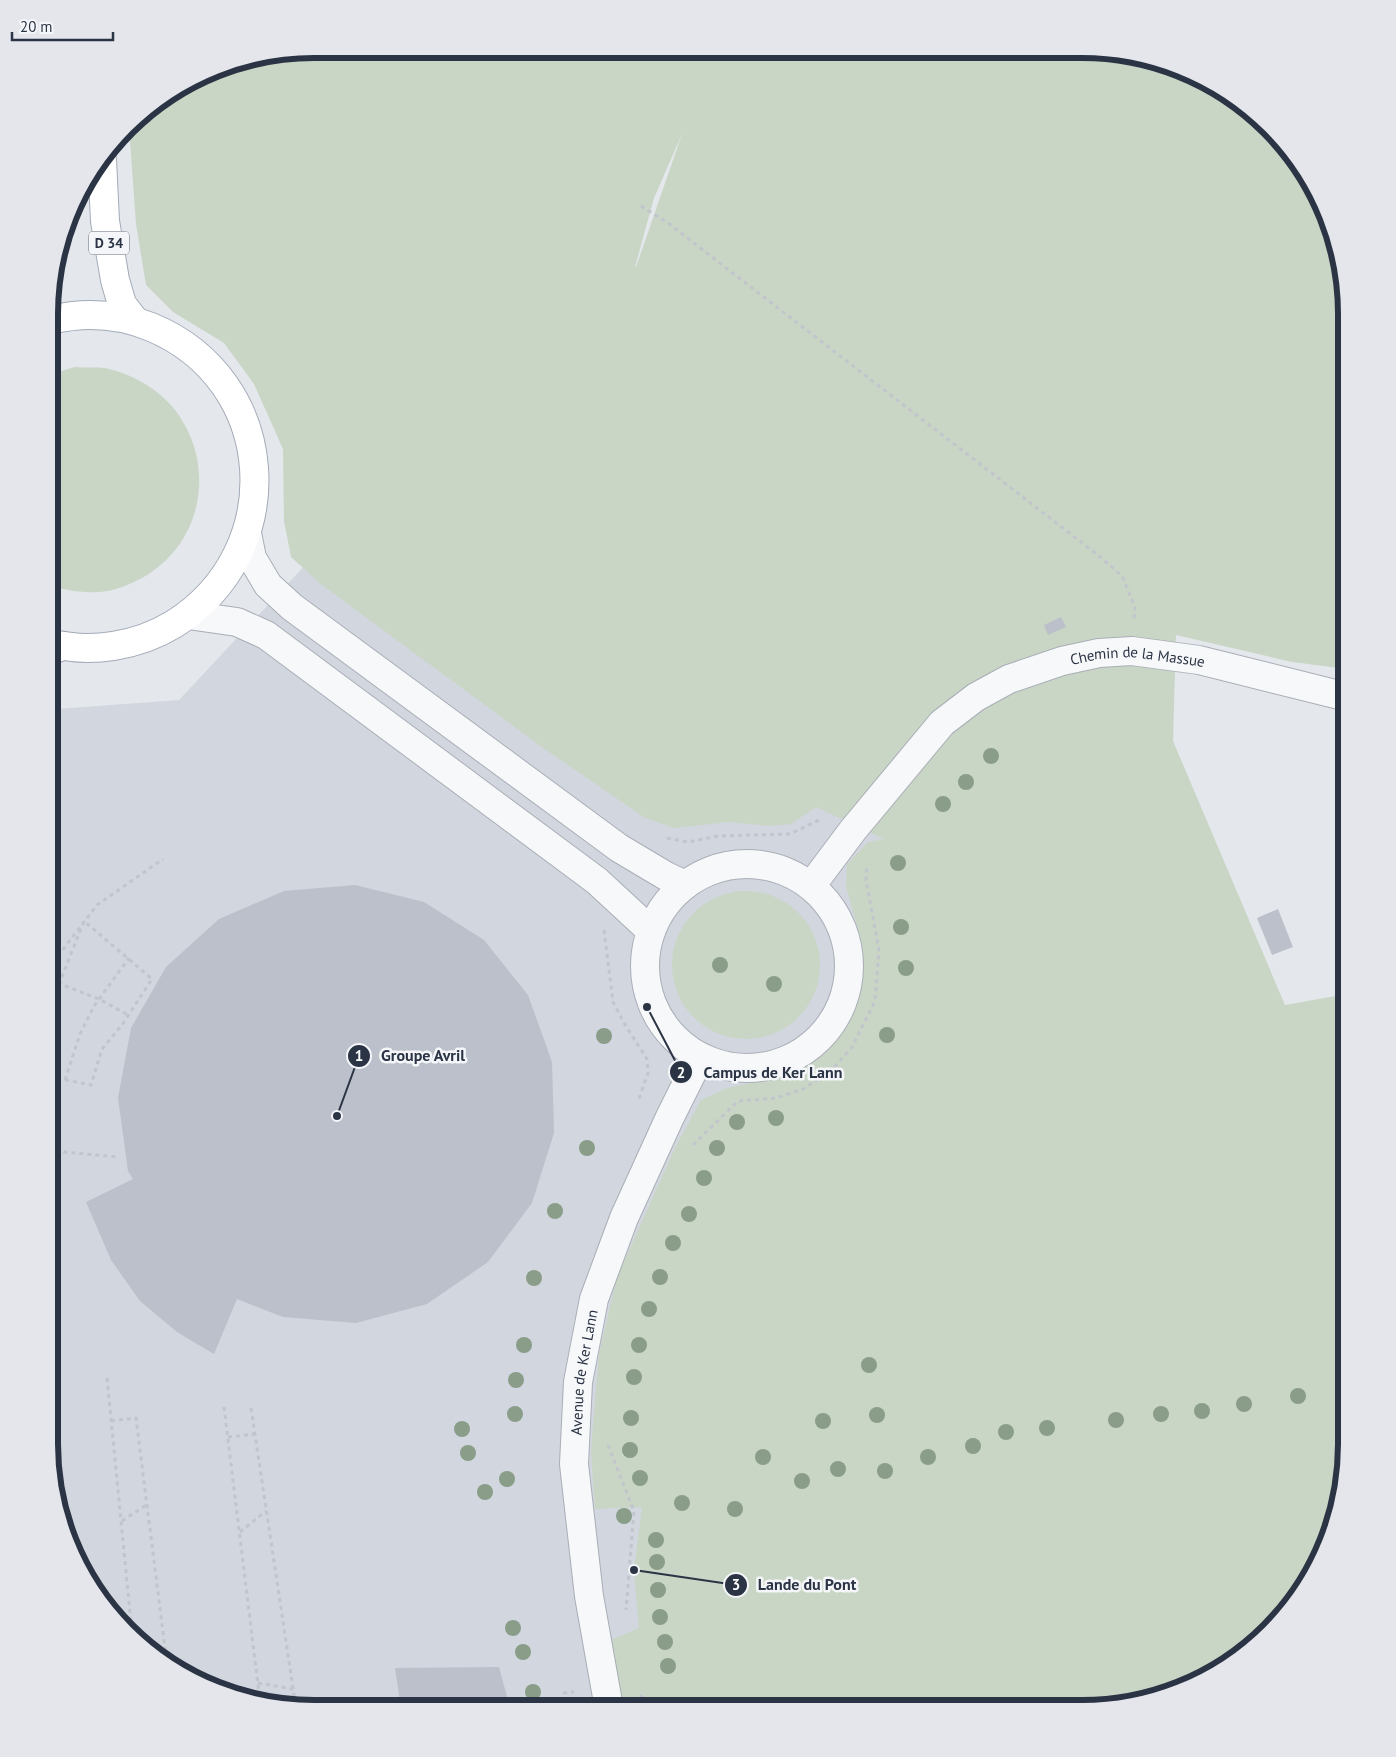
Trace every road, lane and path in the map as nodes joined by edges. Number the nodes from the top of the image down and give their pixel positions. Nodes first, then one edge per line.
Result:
1 (102, 169) edge
2 (641, 206) dead end
3 (57, 318) edge
4 (135, 321) junction
5 (247, 534) junction
6 (188, 615) junction
7 (57, 647) edge
8 (1132, 651) junction
9 (1338, 694) edge
10 (853, 830) junction
11 (661, 836) dead end
12 (163, 859) dead end
13 (685, 885) junction
14 (811, 886) junction
15 (84, 922) junction
16 (603, 926) dead end
17 (651, 931) junction
18 (57, 958) edge
19 (129, 958) junction
20 (57, 983) edge
21 (60, 984) junction
22 (57, 991) edge
23 (99, 999) junction
24 (128, 1015) junction
25 (700, 1057) junction
26 (57, 1078) edge
27 (65, 1080) junction
28 (638, 1102) dead end
29 (57, 1149) edge
30 (688, 1151) dead end
31 (118, 1157) dead end
32 (107, 1378) dead end
33 (224, 1406) dead end
34 (251, 1408) dead end
35 (111, 1422) junction
36 (255, 1434) junction
37 (228, 1437) junction
38 (607, 1441) dead end
39 (146, 1505) junction
40 (266, 1510) junction
41 (122, 1521) junction
42 (239, 1532) junction
43 (626, 1612) dead end
44 (131, 1622) edge
45 (165, 1652) edge
46 (258, 1683) junction
47 (294, 1689) junction
48 (259, 1694) edge
49 (295, 1699) edge
50 (608, 1700) edge

1 - 4 main road, D 34
2 - 8 path
3 - 4 main road
4 - 5 main road
5 - 6 main road
5 - 13 street
6 - 7 main road
6 - 17 street
8 - 9 street, Chemin de la Massue
8 - 10 street, Chemin de la Massue
10 - 11 path
10 - 14 street
10 - 30 path
12 - 15 path
13 - 14 street
13 - 17 street
14 - 25 street
15 - 18 path
15 - 19 path
15 - 21 path
16 - 28 path
17 - 25 street
19 - 23 path
19 - 24 path
20 - 21 path
21 - 22 path
21 - 23 path
23 - 24 path
23 - 27 path
24 - 27 path
25 - 50 street, Avenue de Ker Lann
26 - 27 path
29 - 31 path
32 - 35 path
33 - 37 path
34 - 36 path
35 - 39 path
35 - 41 path
36 - 37 path
36 - 40 path
37 - 42 path
38 - 43 path
39 - 41 path
39 - 45 path
40 - 42 path
40 - 47 path
41 - 44 path
42 - 46 path
46 - 47 path
46 - 48 path
47 - 49 path

